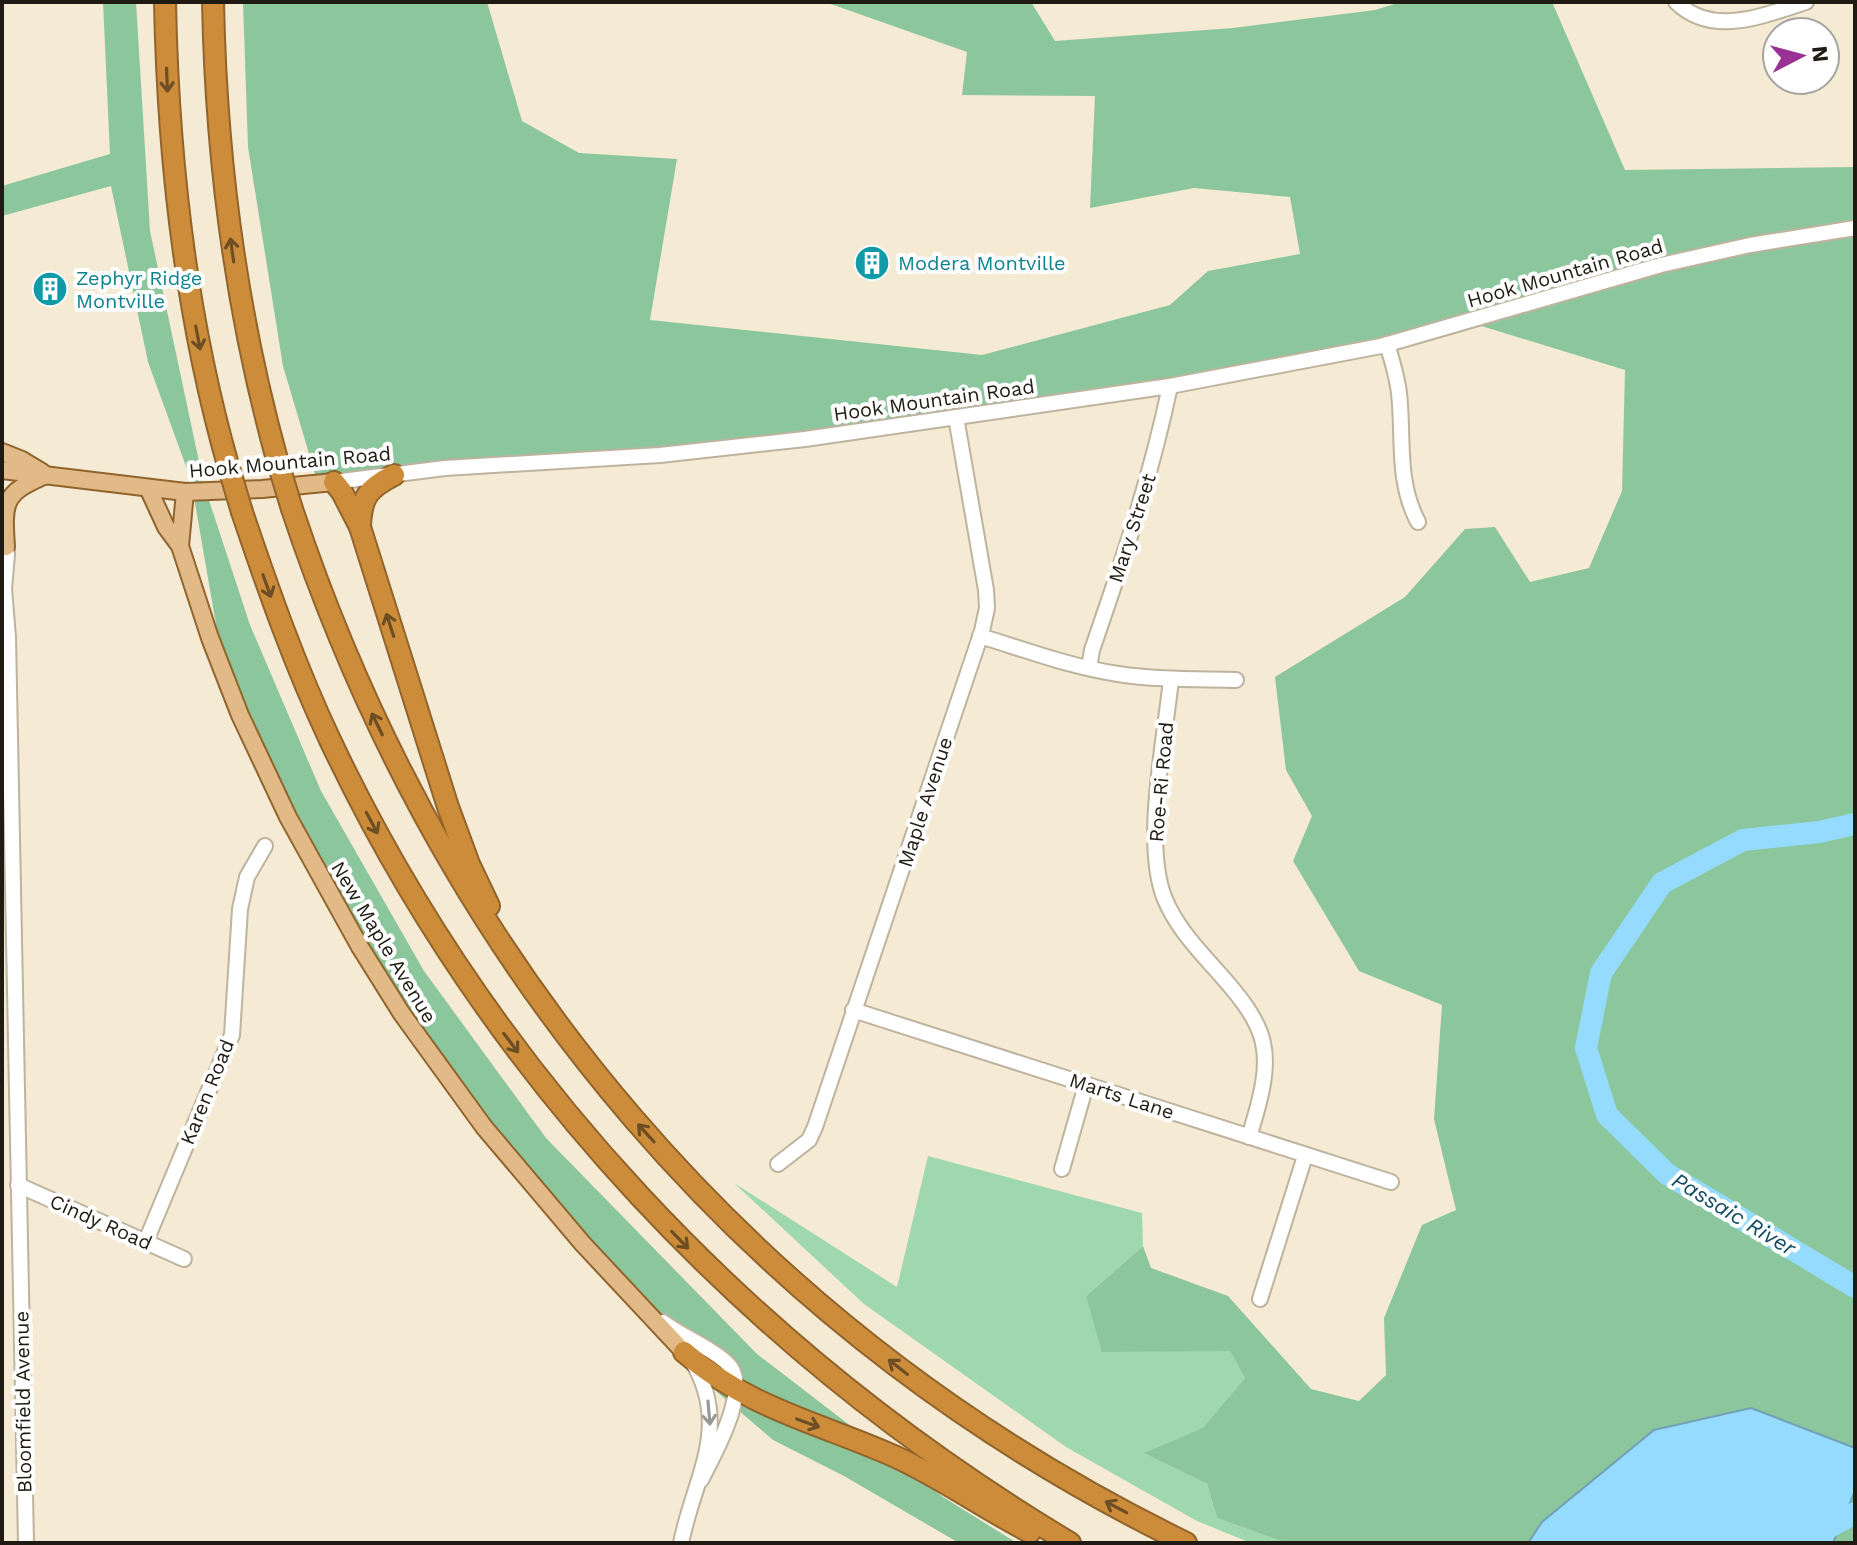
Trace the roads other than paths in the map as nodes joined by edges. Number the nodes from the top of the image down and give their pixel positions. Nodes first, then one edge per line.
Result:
1 (165, 2) edge
2 (213, 2) edge
3 (1676, 2) edge
4 (1806, 2) edge
5 (1855, 228) edge
6 (1387, 344) junction
7 (1170, 386) junction
8 (956, 417) junction
9 (2, 452) edge
10 (2, 470) edge
11 (47, 475) junction
12 (394, 475) junction
13 (334, 482) junction
14 (148, 488) junction
15 (185, 492) junction
16 (1418, 522) dead end
17 (360, 527) junction
18 (4, 538) edge
19 (180, 546) junction
20 (3, 586) edge
21 (980, 636) junction
22 (1089, 668) junction
23 (1171, 679) junction
24 (1236, 680) dead end
25 (265, 846) dead end
26 (545, 1007) junction
27 (853, 1010) junction
28 (1086, 1085) junction
29 (1249, 1137) junction
30 (1305, 1156) junction
31 (778, 1164) dead end
32 (1062, 1169) dead end
33 (1391, 1182) dead end
34 (18, 1185) junction
35 (146, 1241) junction
36 (184, 1259) dead end
37 (1260, 1299) dead end
38 (643, 1306) junction
39 (684, 1352) junction
40 (737, 1391) junction
41 (701, 1480) junction
42 (26, 1543) edge
43 (681, 1543) edge
44 (1050, 1543) edge
45 (1070, 1543) edge
46 (1186, 1543) edge

1 -> 45 highway, bridge
26 -> 2 highway, bridge
3 - 4 street
5 - 6 street, Hook Mountain Road
6 - 7 street, Hook Mountain Road
6 - 16 street
7 - 8 street, Hook Mountain Road
7 - 22 street, Mary Street
8 - 12 street, Hook Mountain Road
8 - 21 street, Maple Avenue
9 - 11 main road
10 - 11 main road, Hook Mountain Road
11 - 14 main road, Hook Mountain Road
11 - 18 main road
12 - 13 street, Hook Mountain Road
12 - 17 highway
13 - 15 main road, Hook Mountain Road
13 - 17 highway
14 - 15 main road, Hook Mountain Road
14 - 19 main road, New Maple Avenue
15 - 19 main road, New Maple Avenue
26 -> 17 highway
18 - 20 street, Bloomfield Avenue
19 - 38 main road, New Maple Avenue
20 - 34 street, Bloomfield Avenue
21 - 22 street
21 - 27 street, Maple Avenue
22 - 23 street
23 - 24 street
23 - 29 street, Roe-Ri Road
25 - 35 street, Karen Road
46 -> 26 highway
27 - 28 street, Marts Lane
27 - 31 street, Maple Avenue
28 - 29 street, Marts Lane
28 - 32 street
29 - 30 street, Marts Lane
30 - 33 street, Marts Lane
30 - 37 street
34 - 35 street, Cindy Road
34 - 42 street, Bloomfield Avenue
35 - 36 street, Cindy Road
38 - 39 main road, New Maple Avenue
38 - 40 street, New Maple Avenue
39 - 40 highway
39 -> 41 street
40 - 41 street
40 -> 44 highway
41 - 43 street

